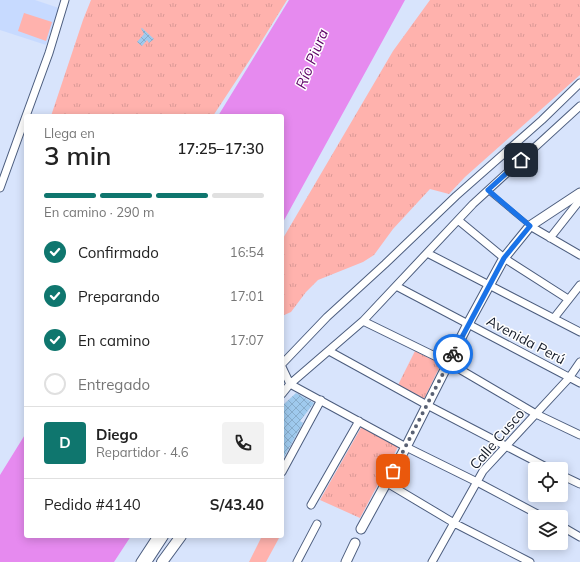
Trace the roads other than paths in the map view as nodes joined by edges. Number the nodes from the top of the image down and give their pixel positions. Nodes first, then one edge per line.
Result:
1 (65, 0) edge
2 (580, 83) edge
3 (580, 106) edge
4 (27, 114) edge
5 (24, 122) edge
6 (0, 188) edge
7 (488, 190) junction
8 (580, 193) edge
9 (580, 200) edge
10 (458, 220) junction
11 (530, 226) junction
12 (550, 238) junction
13 (427, 253) junction
14 (580, 255) edge
15 (504, 258) junction
16 (490, 285) junction
17 (580, 285) edge
18 (396, 286) junction
19 (568, 299) junction
20 (554, 318) junction
21 (363, 322) junction
22 (468, 324) junction
23 (580, 332) edge
24 (330, 351) junction
25 (580, 362) edge
26 (284, 363) edge
27 (449, 363) junction
28 (284, 370) edge
29 (569, 378) junction
30 (580, 383) edge
31 (290, 384) junction
32 (284, 392) edge
33 (321, 400) junction
34 (427, 404) junction
35 (536, 414) junction
36 (358, 421) junction
37 (580, 435) edge
38 (506, 446) junction
39 (406, 447) junction
40 (537, 462) edge
41 (284, 468) edge
42 (568, 478) edge
43 (477, 482) junction
44 (387, 483) junction
45 (580, 484) edge
46 (311, 505) dead end
47 (530, 510) edge
48 (454, 523) junction
49 (317, 524) dead end
50 (362, 529) dead end
51 (568, 530) edge
52 (580, 537) edge
53 (156, 538) edge
54 (162, 538) edge
55 (180, 538) edge
56 (355, 543) dead end
57 (140, 562) edge
58 (146, 562) edge
59 (162, 562) edge
60 (296, 562) edge
61 (346, 562) edge
62 (432, 562) edge
63 (530, 562) edge

1 - 4 street
2 - 26 street
3 - 7 street
5 - 6 street
7 - 10 street
7 - 11 lane
8 - 11 street
9 - 12 street
10 - 13 street
10 - 15 street
11 - 12 street
11 - 15 street
12 - 14 street
13 - 16 street
13 - 18 street
15 - 16 street
15 - 19 street
16 - 20 street
16 - 22 street
17 - 19 street
18 - 21 street
18 - 22 street, Avenida Perú
19 - 20 street
20 - 23 street
21 - 24 street
21 - 27 street
22 - 27 street
22 - 29 street, Avenida Perú
24 - 31 street
24 - 34 street
25 - 29 street, Calle Cusco
27 - 34 street
27 - 35 street
28 - 31 street
29 - 30 street, Avenida Perú
29 - 35 street, Calle Cusco
31 - 32 street
31 - 33 street
33 - 36 street
33 - 41 street
34 - 38 street
34 - 39 street
35 - 37 street
35 - 38 street, Calle Cusco
36 - 39 street
36 - 46 street
38 - 40 street
38 - 43 street, Calle Cusco
39 - 43 street
39 - 44 street
42 - 45 street
43 - 47 street
43 - 48 street, Calle Cusco
44 - 48 street
44 - 50 street
48 - 62 street, Calle Cusco
48 - 63 street
49 - 60 street
51 - 52 street
53 - 57 street
54 - 58 main road
55 - 59 main road
56 - 61 street

